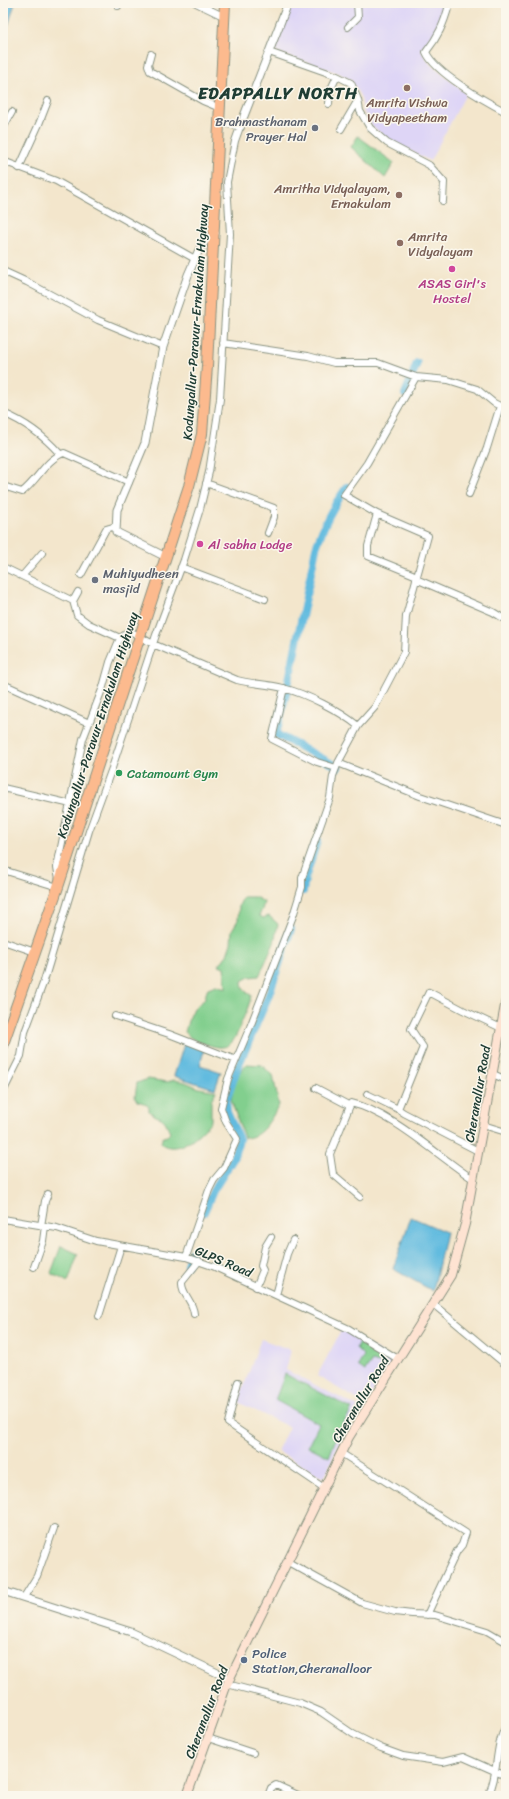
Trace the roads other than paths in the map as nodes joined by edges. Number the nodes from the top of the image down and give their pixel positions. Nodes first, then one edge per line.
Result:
1 (196, 3) edge
2 (225, 3) edge
3 (288, 3) edge
4 (357, 3) edge
5 (446, 3) edge
6 (225, 17) junction
7 (348, 27) dead end
8 (269, 52) junction
9 (151, 54) dead end
10 (337, 76) junction
11 (48, 100) dead end
12 (358, 100) junction
13 (329, 104) dead end
14 (220, 108) junction
15 (12, 112) dead end
16 (506, 112) edge
17 (244, 116) joint
18 (219, 122) junction
19 (241, 127) junction
20 (3, 128) edge
21 (341, 129) dead end
22 (3, 162) edge
23 (19, 168) junction
24 (217, 180) junction
25 (228, 182) junction
26 (443, 201) dead end
27 (215, 233) junction
28 (195, 259) junction
29 (3, 272) edge
30 (223, 343) junction
31 (163, 347) junction
32 (413, 376) junction
33 (503, 408) edge
34 (3, 413) edge
35 (60, 454) junction
36 (129, 482) junction
37 (206, 483) junction
38 (3, 486) edge
39 (469, 494) dead end
40 (377, 514) junction
41 (116, 526) junction
42 (268, 532) dead end
43 (42, 552) dead end
44 (166, 557) junction
45 (3, 566) edge
46 (181, 567) junction
47 (23, 575) junction
48 (81, 575) dead end
49 (417, 577) junction
50 (78, 592) dead end
51 (265, 599) dead end
52 (73, 601) junction
53 (506, 620) edge
54 (140, 636) junction
55 (120, 638) junction
56 (153, 644) junction
57 (3, 684) edge
58 (286, 689) junction
59 (89, 723) junction
60 (358, 726) junction
61 (337, 766) junction
62 (3, 788) edge
63 (71, 804) junction
64 (506, 825) edge
65 (3, 870) edge
66 (59, 883) junction
67 (3, 941) edge
68 (35, 952) junction
69 (506, 1000) edge
70 (116, 1016) dead end
71 (501, 1028) junction
72 (3, 1044) edge
73 (236, 1060) junction
74 (493, 1074) junction
75 (506, 1080) edge
76 (316, 1088) dead end
77 (3, 1092) edge
78 (368, 1094) dead end
79 (350, 1106) junction
80 (398, 1109) junction
81 (483, 1125) junction
82 (506, 1132) edge
83 (478, 1151) junction
84 (473, 1179) junction
85 (48, 1194) dead end
86 (360, 1197) dead end
87 (3, 1219) edge
88 (43, 1226) junction
89 (271, 1237) dead end
90 (293, 1240) dead end
91 (121, 1246) junction
92 (188, 1257) junction
93 (199, 1261) junction
94 (34, 1267) dead end
95 (256, 1287) junction
96 (276, 1295) junction
97 (433, 1304) junction
98 (194, 1314) dead end
99 (99, 1316) dead end
100 (398, 1359) junction
101 (506, 1365) edge
102 (238, 1382) dead end
103 (341, 1453) junction
104 (324, 1488) junction
105 (54, 1528) dead end
106 (288, 1562) junction
107 (3, 1591) edge
108 (24, 1598) junction
109 (426, 1615) junction
110 (505, 1639) edge
111 (228, 1682) junction
112 (505, 1729) edge
113 (208, 1738) junction
114 (253, 1753) dead end
115 (495, 1771) junction
116 (506, 1776) edge
117 (187, 1796) edge
118 (268, 1796) edge
119 (300, 1796) edge
120 (488, 1796) edge

1 - 6 street
2 - 6 highway, Kodungallur-Paravur-Ernakulam Highway
3 - 8 street
4 - 7 street
5 - 16 street
6 - 14 highway, Kodungallur-Paravur-Ernakulam Highway
8 - 10 street
8 - 17 street
9 - 14 street
10 - 12 street
10 - 13 street
11 - 23 street
12 - 21 street
12 - 26 street
14 - 18 highway, Kodungallur-Paravur-Ernakulam Highway
15 - 20 street
17 - 19 street
18 - 19 street
18 - 24 highway, Kodungallur-Paravur-Ernakulam Highway
19 - 25 street
22 - 23 street
23 - 28 street
24 - 25 street
24 - 27 highway, Kodungallur-Paravur-Ernakulam Highway
25 - 30 street
27 - 28 street
27 - 44 highway, Kodungallur-Paravur-Ernakulam Highway
28 - 31 street
29 - 31 street
30 - 32 street
30 - 37 street
31 - 36 street
32 - 33 street
32 - 40 street
33 - 39 street
34 - 35 street
35 - 36 street
35 - 38 street
36 - 41 street
37 - 42 street
37 - 46 street
40 - 49 street
40 - 49 street
41 - 44 street
41 - 48 street
43 - 47 street
44 - 54 highway, Kodungallur-Paravur-Ernakulam Highway
45 - 47 street
46 - 51 street
46 - 56 street
47 - 52 street
49 - 53 street
49 - 60 street
50 - 52 street
52 - 55 street
54 - 55 street
54 - 56 street
54 - 66 highway, Kodungallur-Paravur-Ernakulam Highway
55 - 59 street
56 - 58 street
56 - 77 street
57 - 59 street
58 - 60 street
58 - 61 street
59 - 63 street
60 - 61 street
61 - 64 street
61 - 73 street
62 - 63 street
63 - 66 street
65 - 66 street
66 - 68 highway, Kodungallur-Paravur-Ernakulam Highway
67 - 68 street
68 - 72 highway, Kodungallur-Paravur-Ernakulam Highway
69 - 71 main road, Cheranallur Road
70 - 73 street
71 - 74 main road, Cheranallur Road
71 - 80 street
73 - 92 street
74 - 75 street
74 - 81 main road, Cheranallur Road
76 - 79 street
78 - 80 street
79 - 84 street
79 - 86 street
80 - 83 street
81 - 82 street
81 - 83 main road, Cheranallur Road
83 - 84 main road, Cheranallur Road
84 - 97 main road, Cheranallur Road
85 - 88 street
87 - 88 street, GLPS Road
88 - 91 street, GLPS Road
88 - 94 street
89 - 95 street
90 - 96 street
91 - 92 street, GLPS Road
91 - 99 street
92 - 93 street, GLPS Road
93 - 95 street, GLPS Road
93 - 98 street
95 - 96 street, GLPS Road
96 - 100 street, GLPS Road
97 - 100 main road, Cheranallur Road
97 - 101 street
100 - 103 main road, Cheranallur Road
102 - 104 street
103 - 104 main road, Cheranallur Road
103 - 109 street
104 - 106 main road, Cheranallur Road
105 - 108 street
106 - 109 street
106 - 111 main road, Cheranallur Road
107 - 108 street
108 - 111 street
109 - 110 street
111 - 113 main road, Cheranallur Road
111 - 115 street
112 - 115 street
113 - 114 street
113 - 117 main road, Cheranallur Road
115 - 116 street
115 - 120 street
118 - 119 street

